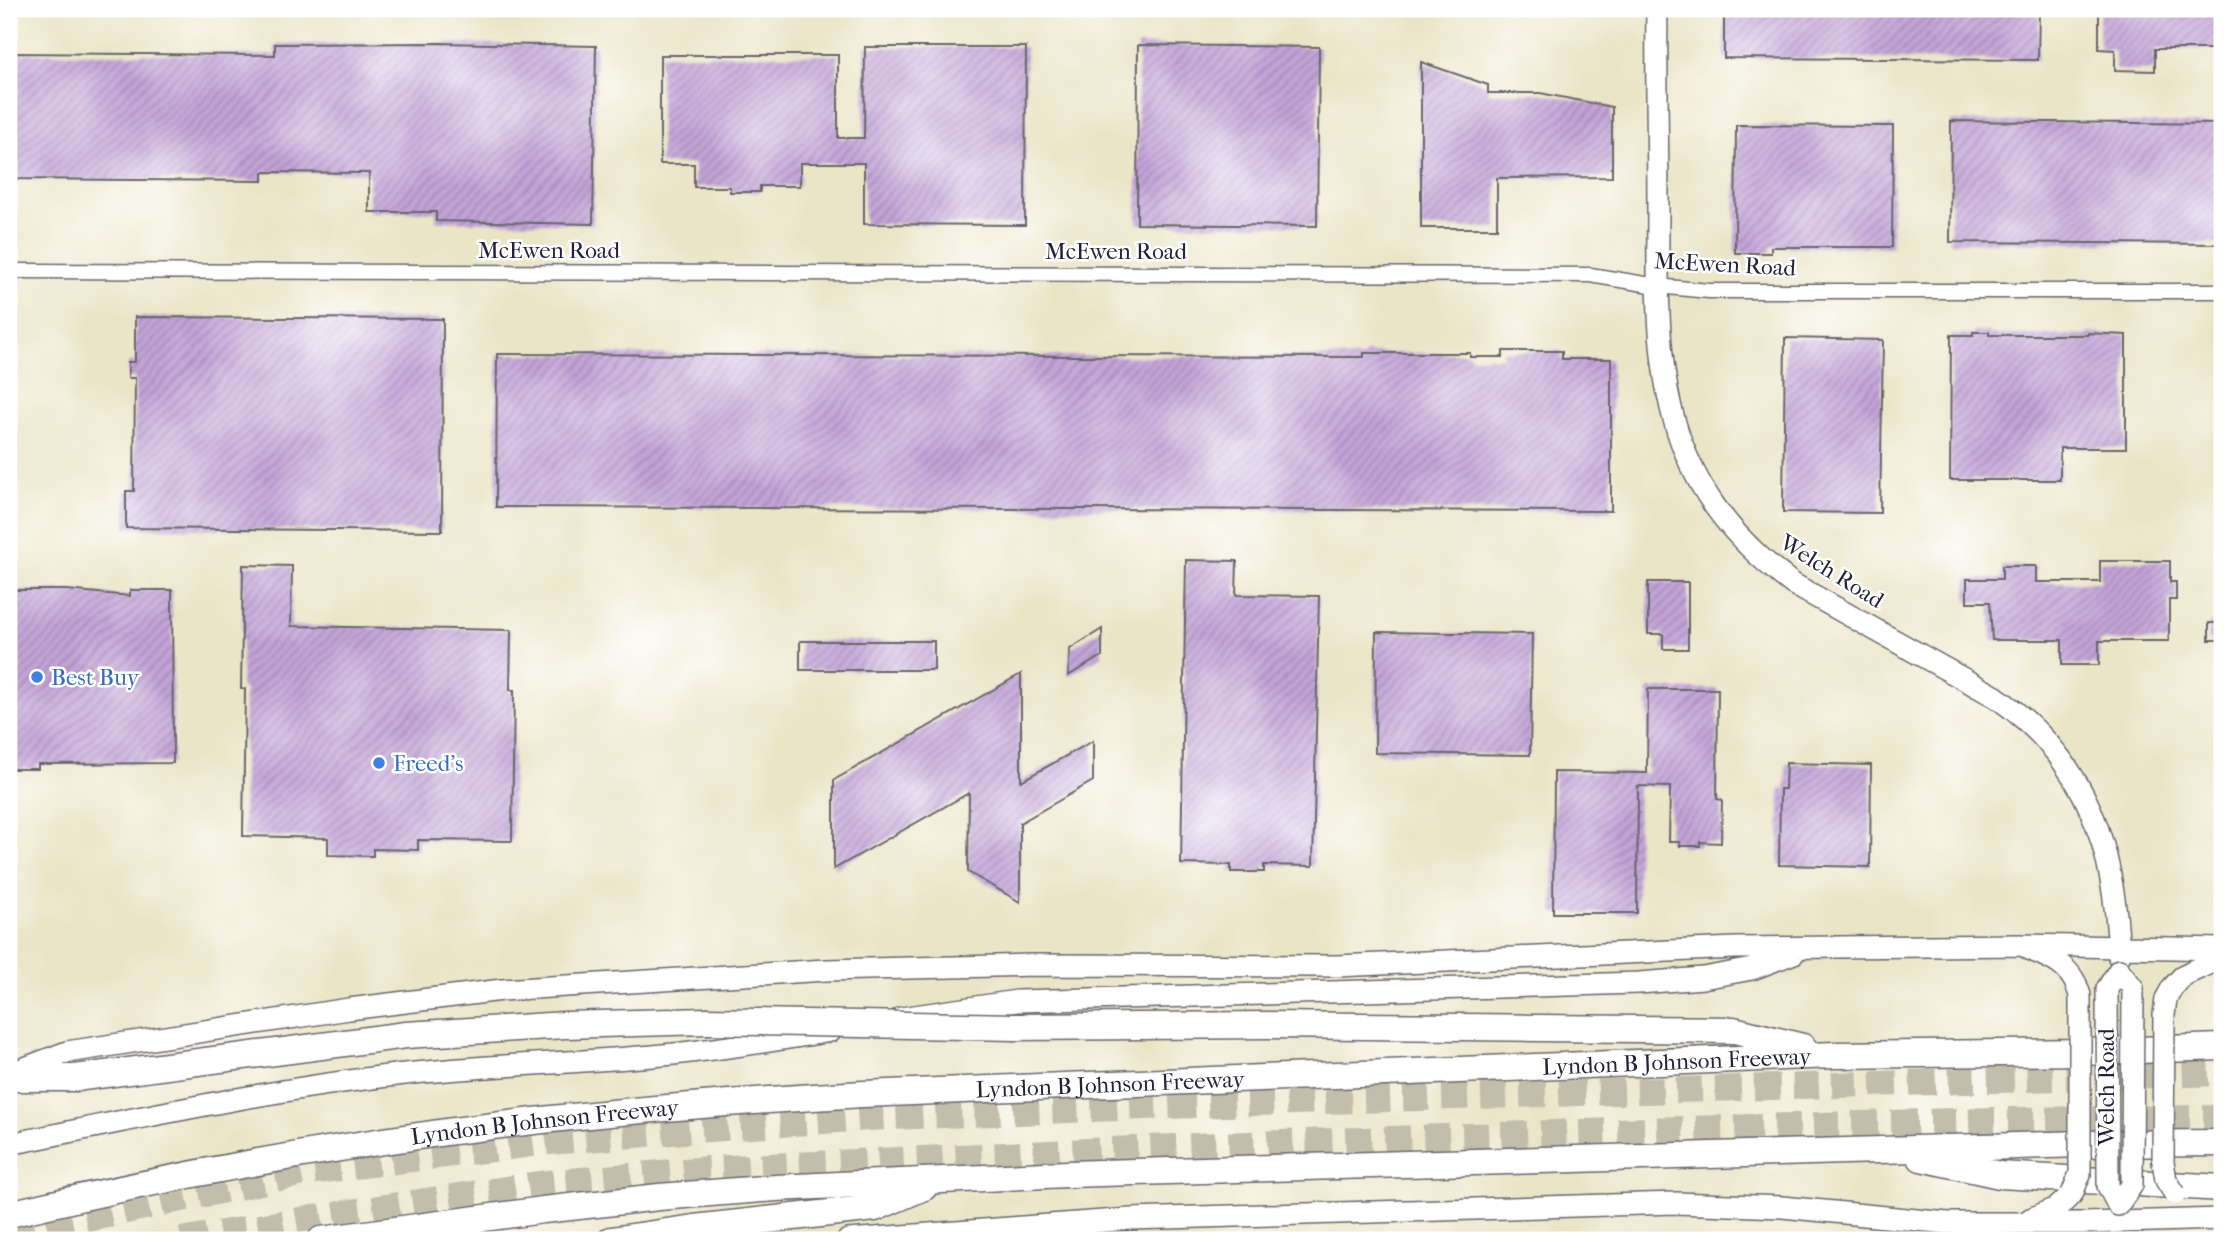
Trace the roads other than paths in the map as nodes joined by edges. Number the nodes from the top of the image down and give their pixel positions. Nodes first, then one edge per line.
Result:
1 (1657, 9) edge
2 (9, 271) edge
3 (1657, 286) junction
4 (2222, 291) edge
5 (2018, 945) junction
6 (2118, 946) junction
7 (1806, 948) junction
8 (2222, 949) edge
9 (2222, 958) edge
10 (2222, 1047) edge
11 (1835, 1055) junction
12 (9, 1076) edge
13 (2222, 1143) edge
14 (9, 1144) edge
15 (1878, 1149) junction
16 (939, 1181) junction
17 (2222, 1188) edge
18 (9, 1214) edge
19 (2212, 1219) edge
20 (2118, 1223) edge
21 (2000, 1224) junction
22 (321, 1240) edge
23 (611, 1240) edge
24 (848, 1240) edge

1 - 3 main road, Welch Road
2 - 3 street, McEwen Road
3 - 4 street, McEwen Road
3 - 6 main road, Welch Road
5 - 6 main road
5 - 7 main road
5 - 21 main road, bridge
6 - 8 main road
6 - 20 main road, Welch Road, bridge
7 - 12 main road
7 - 14 main road
9 - 19 main road, bridge
10 - 11 highway, Lyndon B Johnson Freeway
11 - 12 highway, bridge
11 - 18 highway, Lyndon B Johnson Freeway
13 - 15 highway
15 - 16 highway
15 - 17 highway
16 - 22 highway
16 - 23 highway
19 - 20 main road
20 - 21 main road
21 - 24 main road

